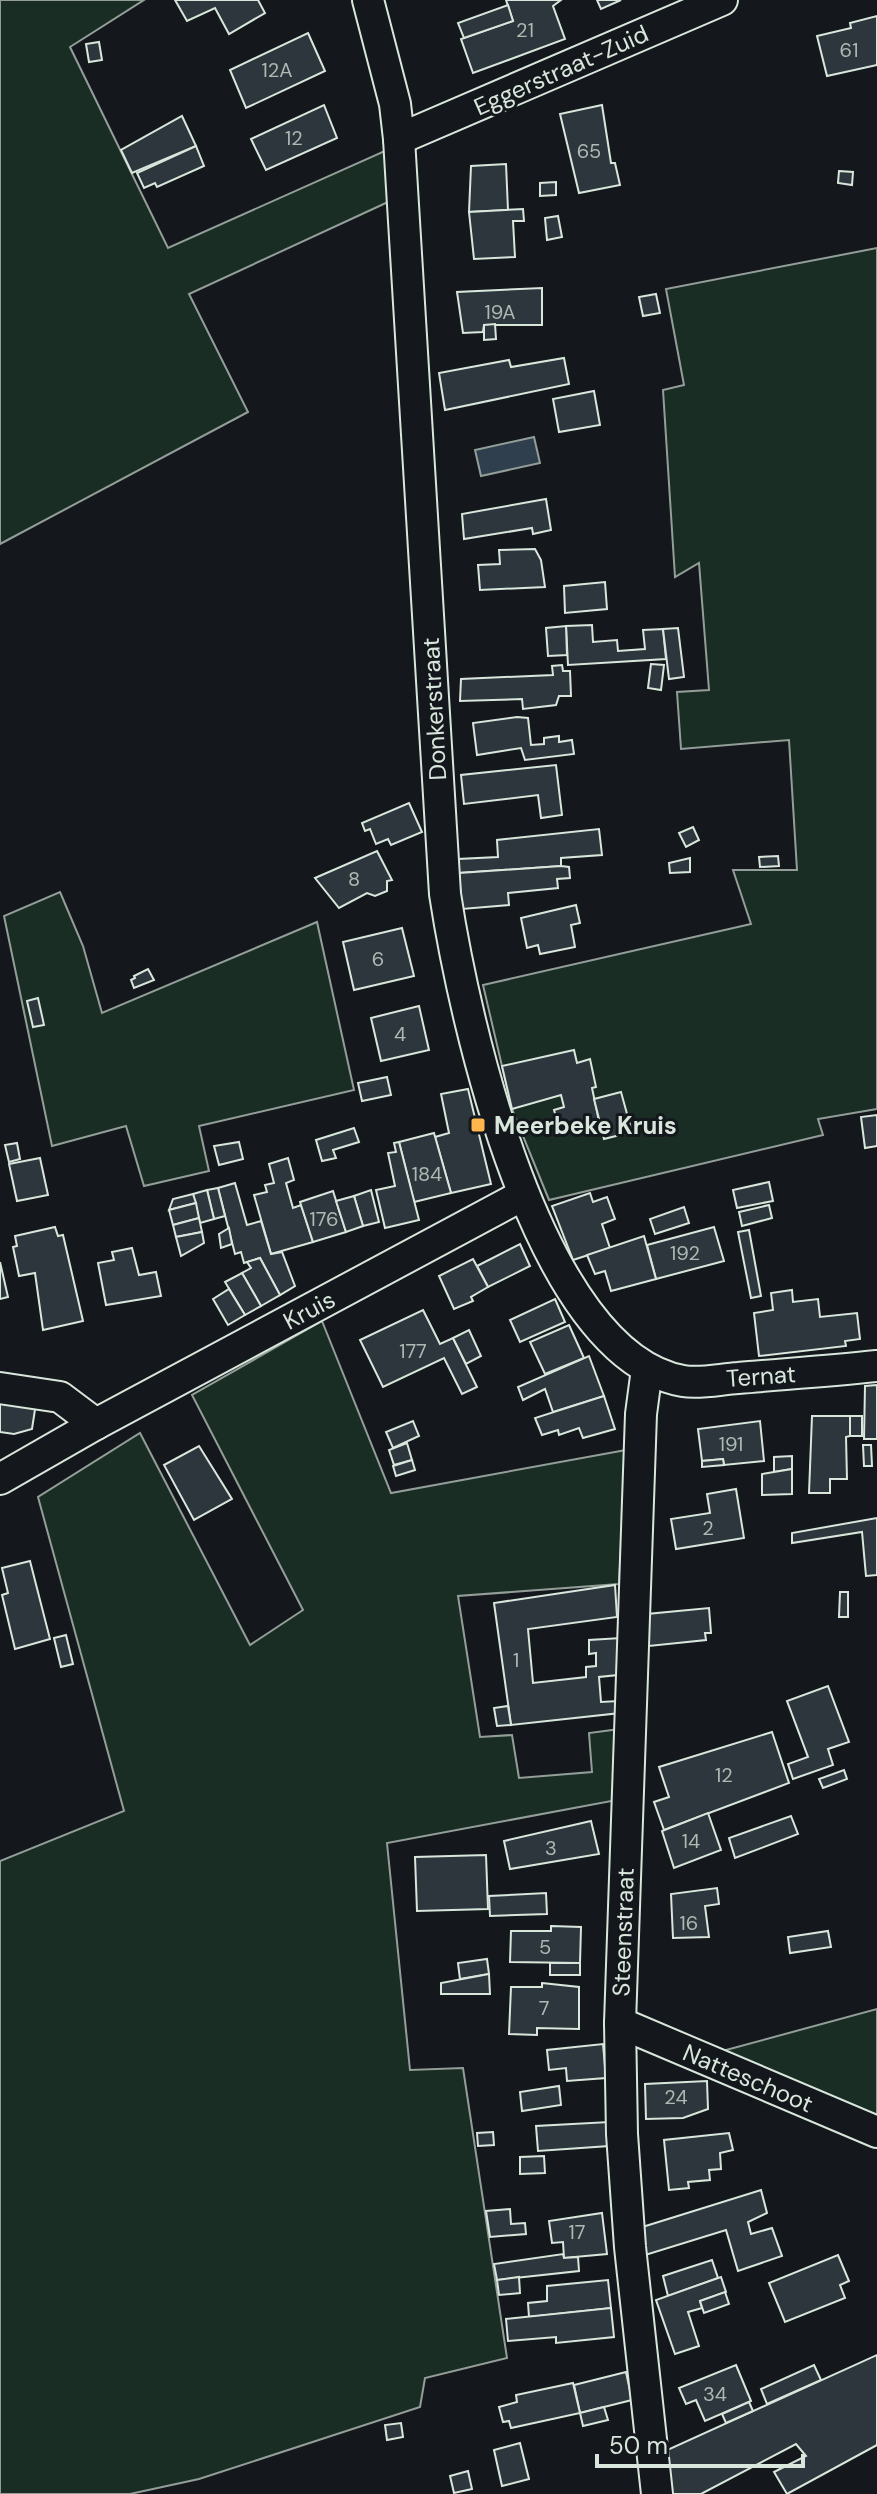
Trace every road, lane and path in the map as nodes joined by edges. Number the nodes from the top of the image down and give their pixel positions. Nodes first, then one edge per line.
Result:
1 (368, 0) edge
2 (722, 0) edge
3 (399, 139) junction
4 (523, 1195) junction
5 (877, 1366) edge
6 (647, 1369) junction
7 (0, 1388) edge
8 (96, 1424) junction
9 (0, 1479) edge
10 (620, 2023) junction
11 (877, 2132) edge
12 (657, 2494) edge

1 - 3 street, Donkerstraat
2 - 3 street, Eggerstraat-Zuid
3 - 4 street, Donkerstraat
4 - 6 street, Donkerstraat
4 - 8 street, Kruis
5 - 6 street, Ternat
6 - 10 street, Steenstraat
7 - 8 street
8 - 9 street, Kruis
10 - 11 street, Natteschoot
10 - 12 street, Steenstraat

